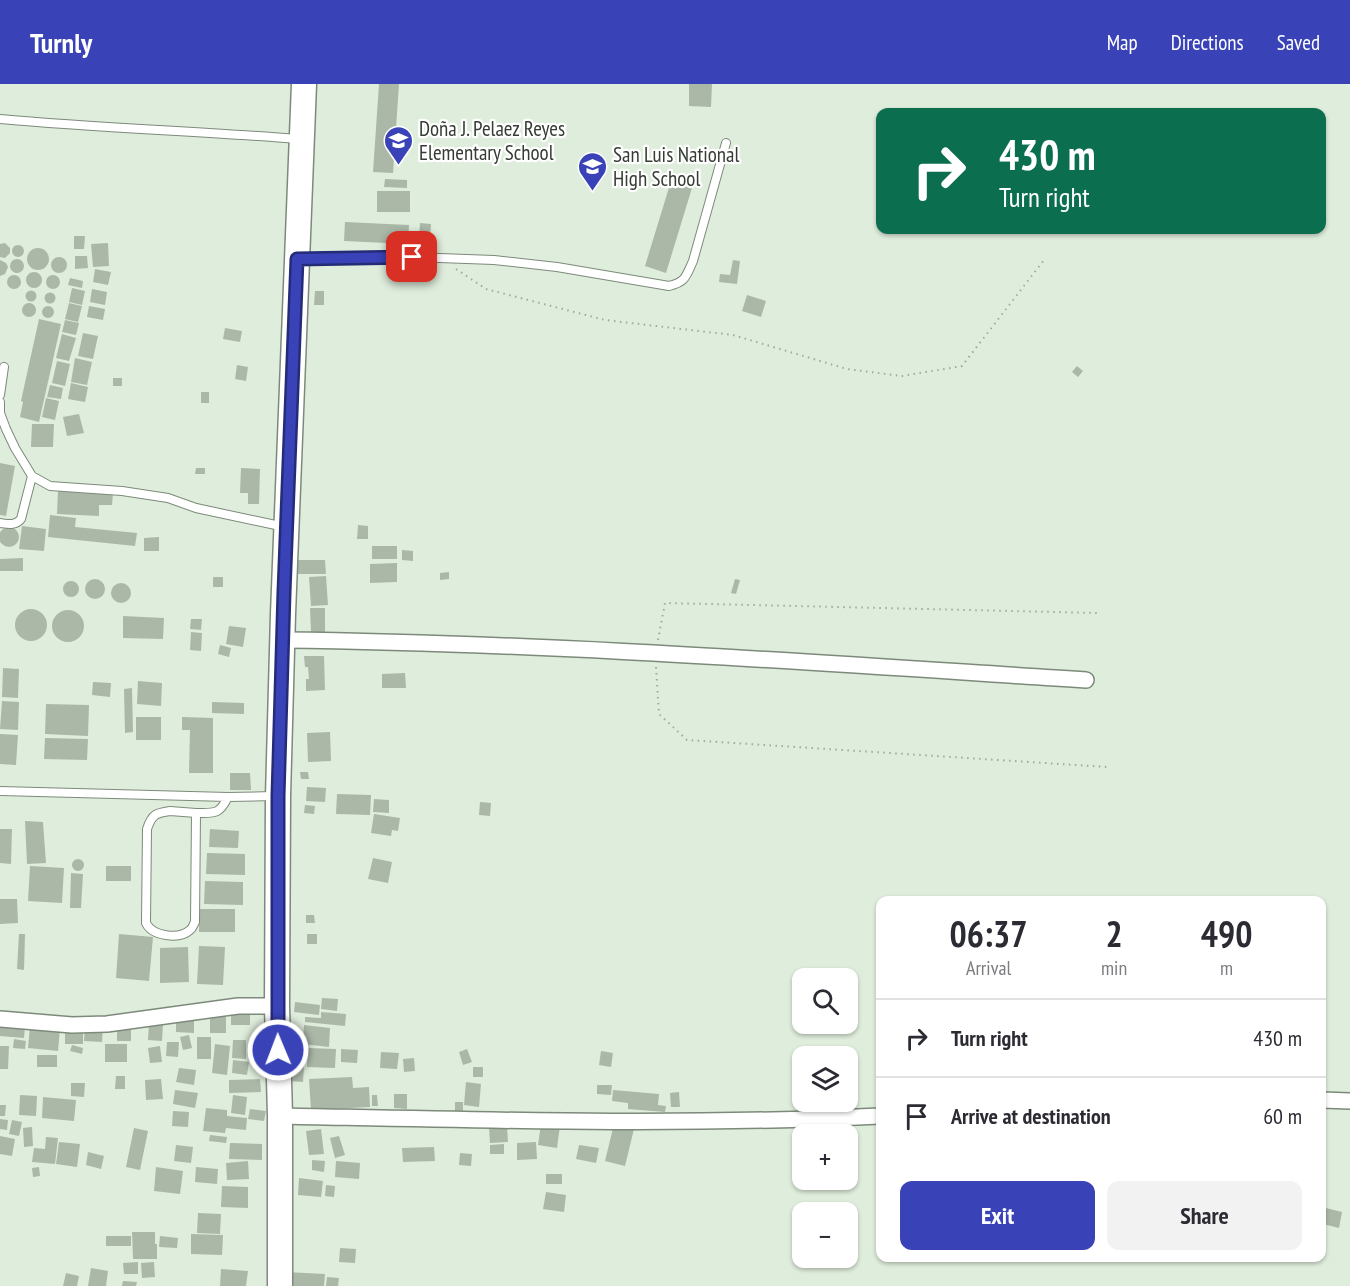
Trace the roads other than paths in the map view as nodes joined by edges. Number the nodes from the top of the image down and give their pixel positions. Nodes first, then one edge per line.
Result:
1 (304, 84) edge
2 (0, 119) edge
3 (302, 139) junction
4 (726, 143) dead end
5 (297, 259) junction
6 (4, 367) dead end
7 (0, 395) edge
8 (0, 402) edge
9 (32, 476) junction
10 (0, 523) edge
11 (286, 528) junction
12 (283, 639) junction
13 (1086, 680) dead end
14 (0, 791) edge
15 (172, 795) junction
16 (278, 796) junction
17 (228, 797) junction
18 (170, 811) junction
19 (196, 813) junction
20 (277, 1006) junction
21 (0, 1019) edge
22 (1326, 1100) edge
23 (1350, 1101) edge
24 (280, 1116) junction
25 (876, 1116) edge
26 (280, 1286) edge

1 - 3 highway
2 - 3 lane
3 - 5 highway
4 - 5 lane
5 - 11 highway
6 - 7 lane
8 - 9 lane
9 - 10 lane
9 - 11 lane
11 - 12 highway
12 - 13 street
12 - 16 highway
14 - 15 lane
15 - 17 lane
15 - 18 lane
16 - 17 lane
16 - 20 highway
17 - 19 lane
18 - 19 lane
18 - 19 lane
20 - 21 street
20 - 24 highway
22 - 23 street
24 - 25 street
24 - 26 highway

